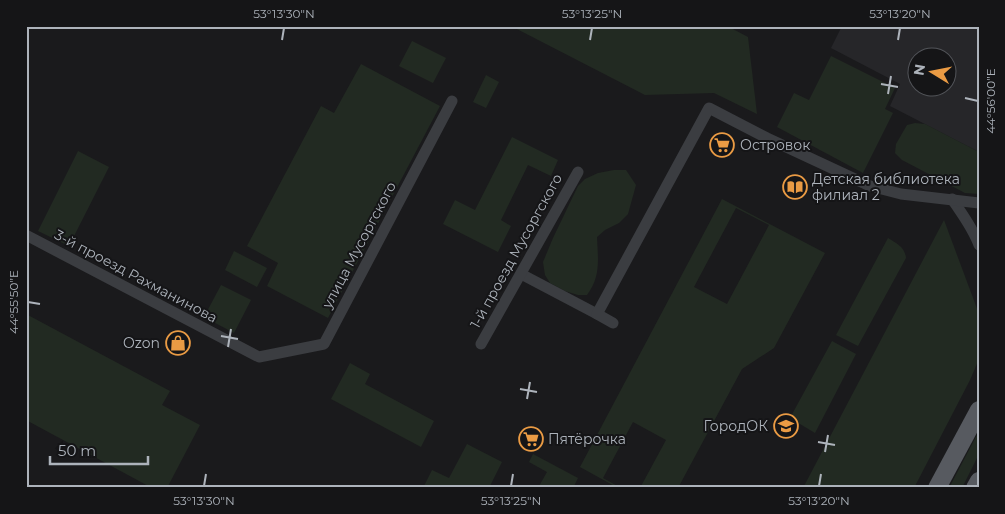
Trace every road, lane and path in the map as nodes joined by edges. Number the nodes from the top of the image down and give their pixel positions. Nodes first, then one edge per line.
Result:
1 (452, 101) dead end
2 (578, 172) dead end
3 (952, 200) junction
4 (979, 203) edge
5 (26, 235) edge
6 (979, 245) edge
7 (521, 274) junction
8 (597, 314) junction
9 (613, 323) dead end
10 (481, 344) dead end
11 (259, 357) joint
12 (979, 410) edge
13 (979, 481) edge
14 (937, 488) edge
15 (975, 488) edge

1 - 11 street, улица Мусоргского
2 - 7 street, 1-й проезд Мусоргского
3 - 4 street
3 - 6 street
3 - 8 street
5 - 11 street, 3-й проезд Рахманинова
7 - 8 street
7 - 10 street, 1-й проезд Мусоргского
8 - 9 street
12 - 14 main road
13 - 15 main road

